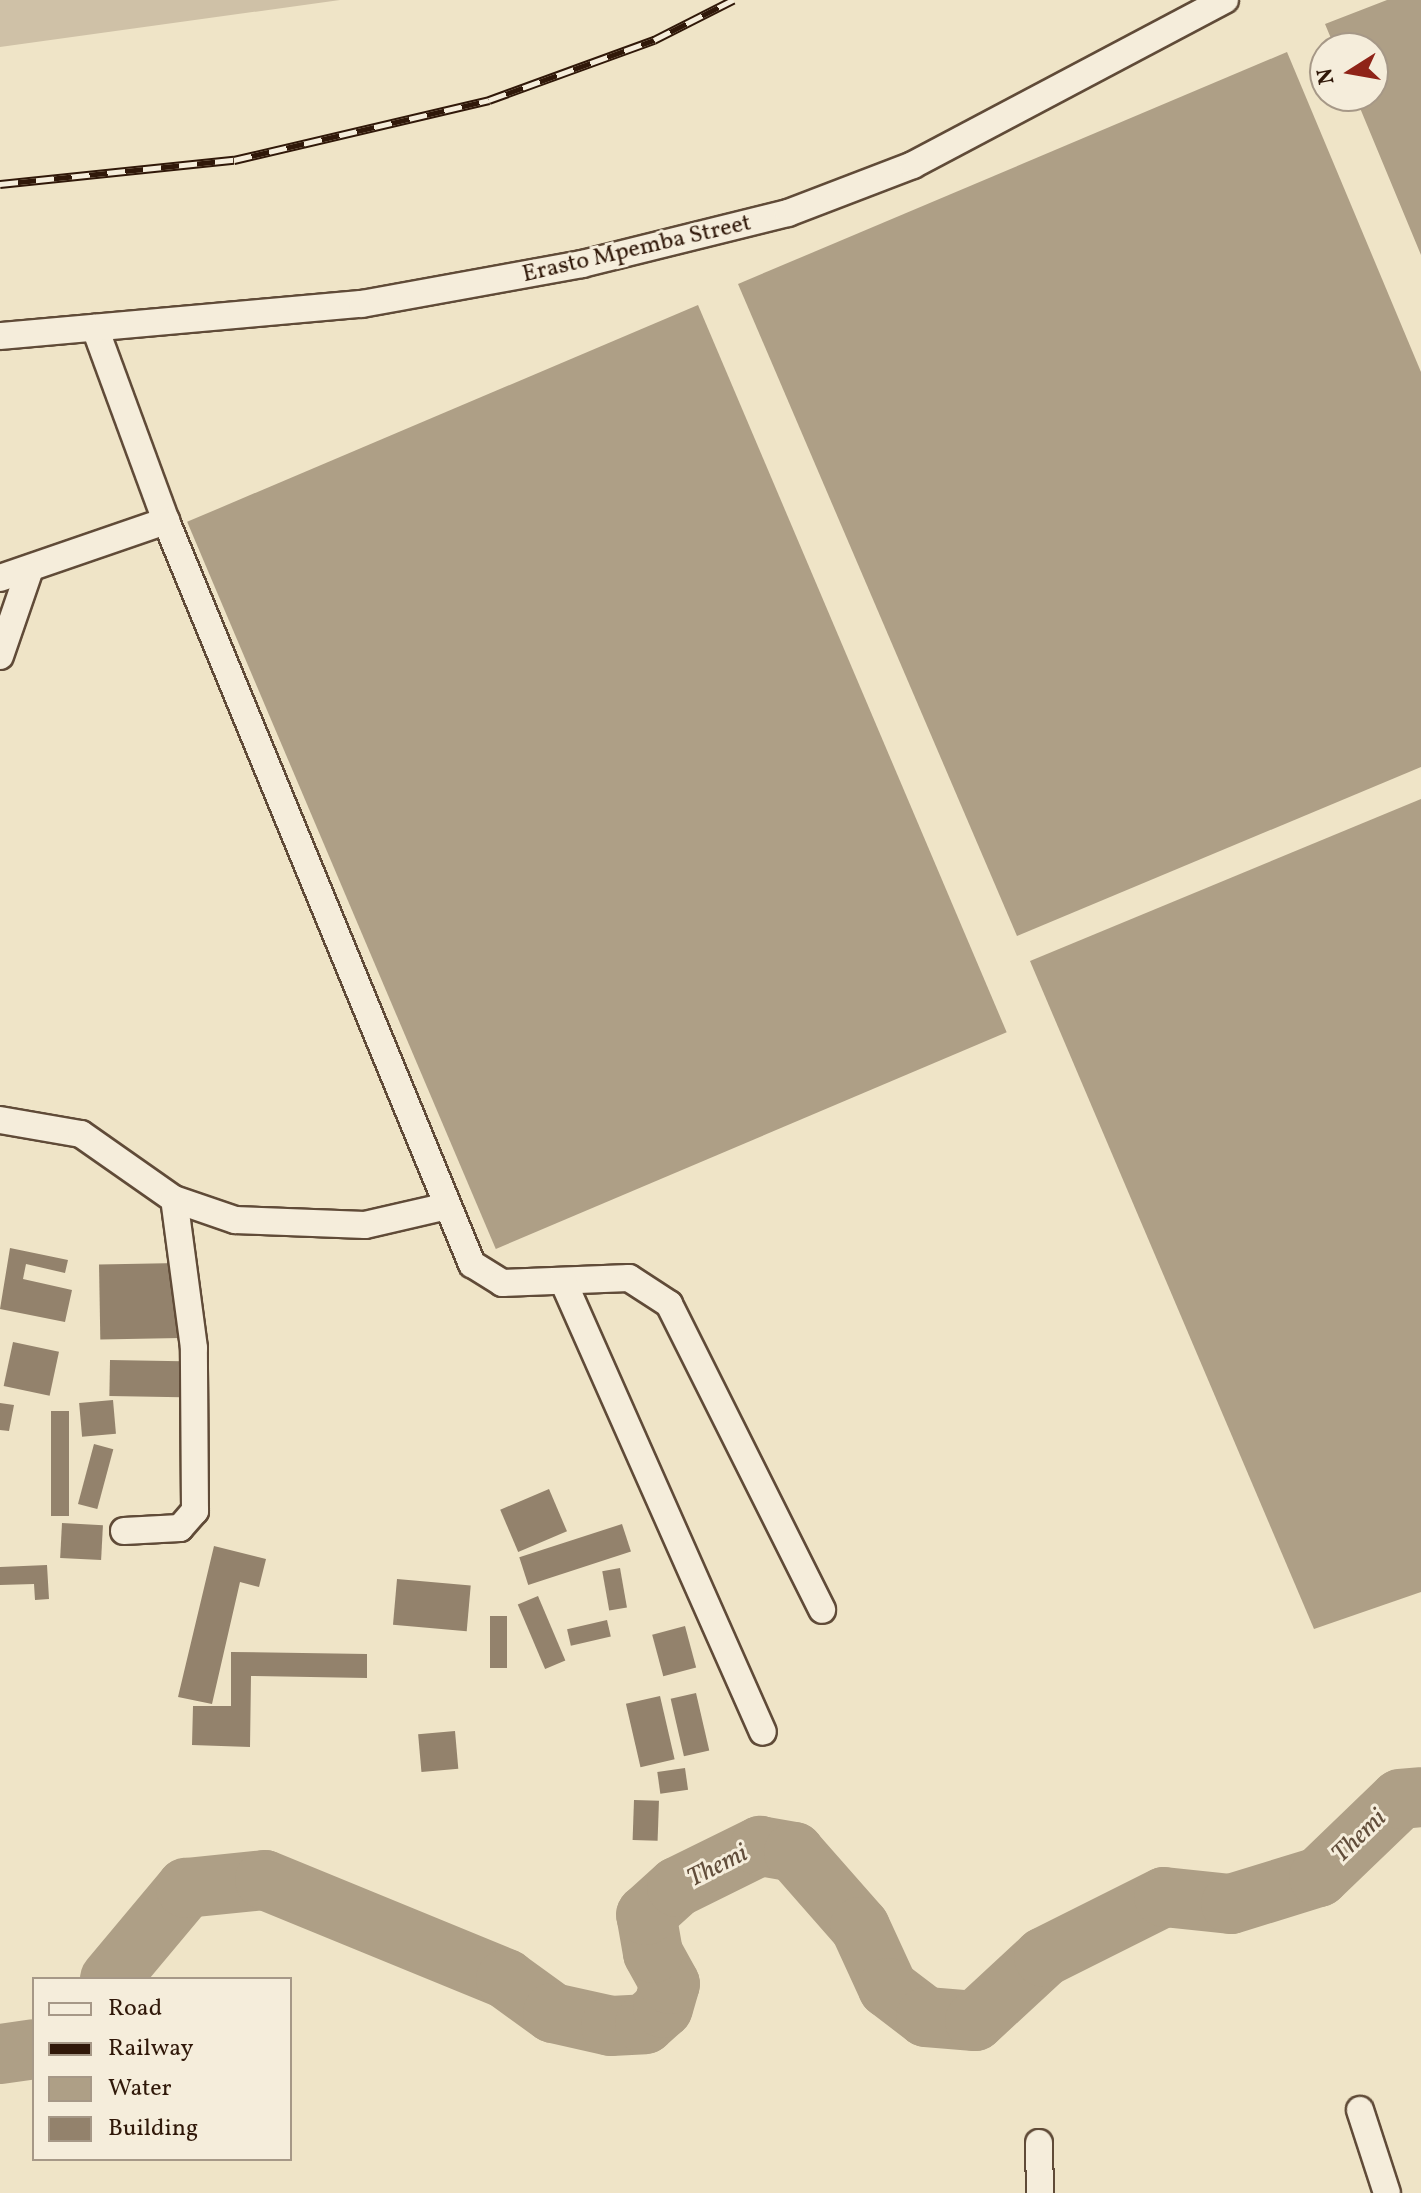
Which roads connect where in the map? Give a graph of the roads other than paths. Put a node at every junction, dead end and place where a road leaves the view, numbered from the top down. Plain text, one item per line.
1 (1220, 1) edge
2 (95, 328) junction
3 (0, 336) edge
4 (166, 521) junction
5 (29, 572) junction
6 (0, 578) edge
7 (0, 656) edge
8 (0, 1120) edge
9 (174, 1199) junction
10 (447, 1206) junction
11 (563, 1281) junction
12 (124, 1531) dead end
13 (822, 1610) dead end
14 (763, 1732) dead end
15 (1360, 2110) dead end
16 (1039, 2143) dead end
17 (1040, 2193) edge
18 (1387, 2193) edge

1 - 2 street, Erasto Mpemba Street
2 - 3 street, Erasto Mpemba Street
2 - 4 street
4 - 5 street
4 - 10 street
5 - 6 street
5 - 7 street
8 - 9 street
9 - 10 street
9 - 12 street
10 - 11 street
11 - 13 street
11 - 14 street
15 - 18 street
16 - 17 street

